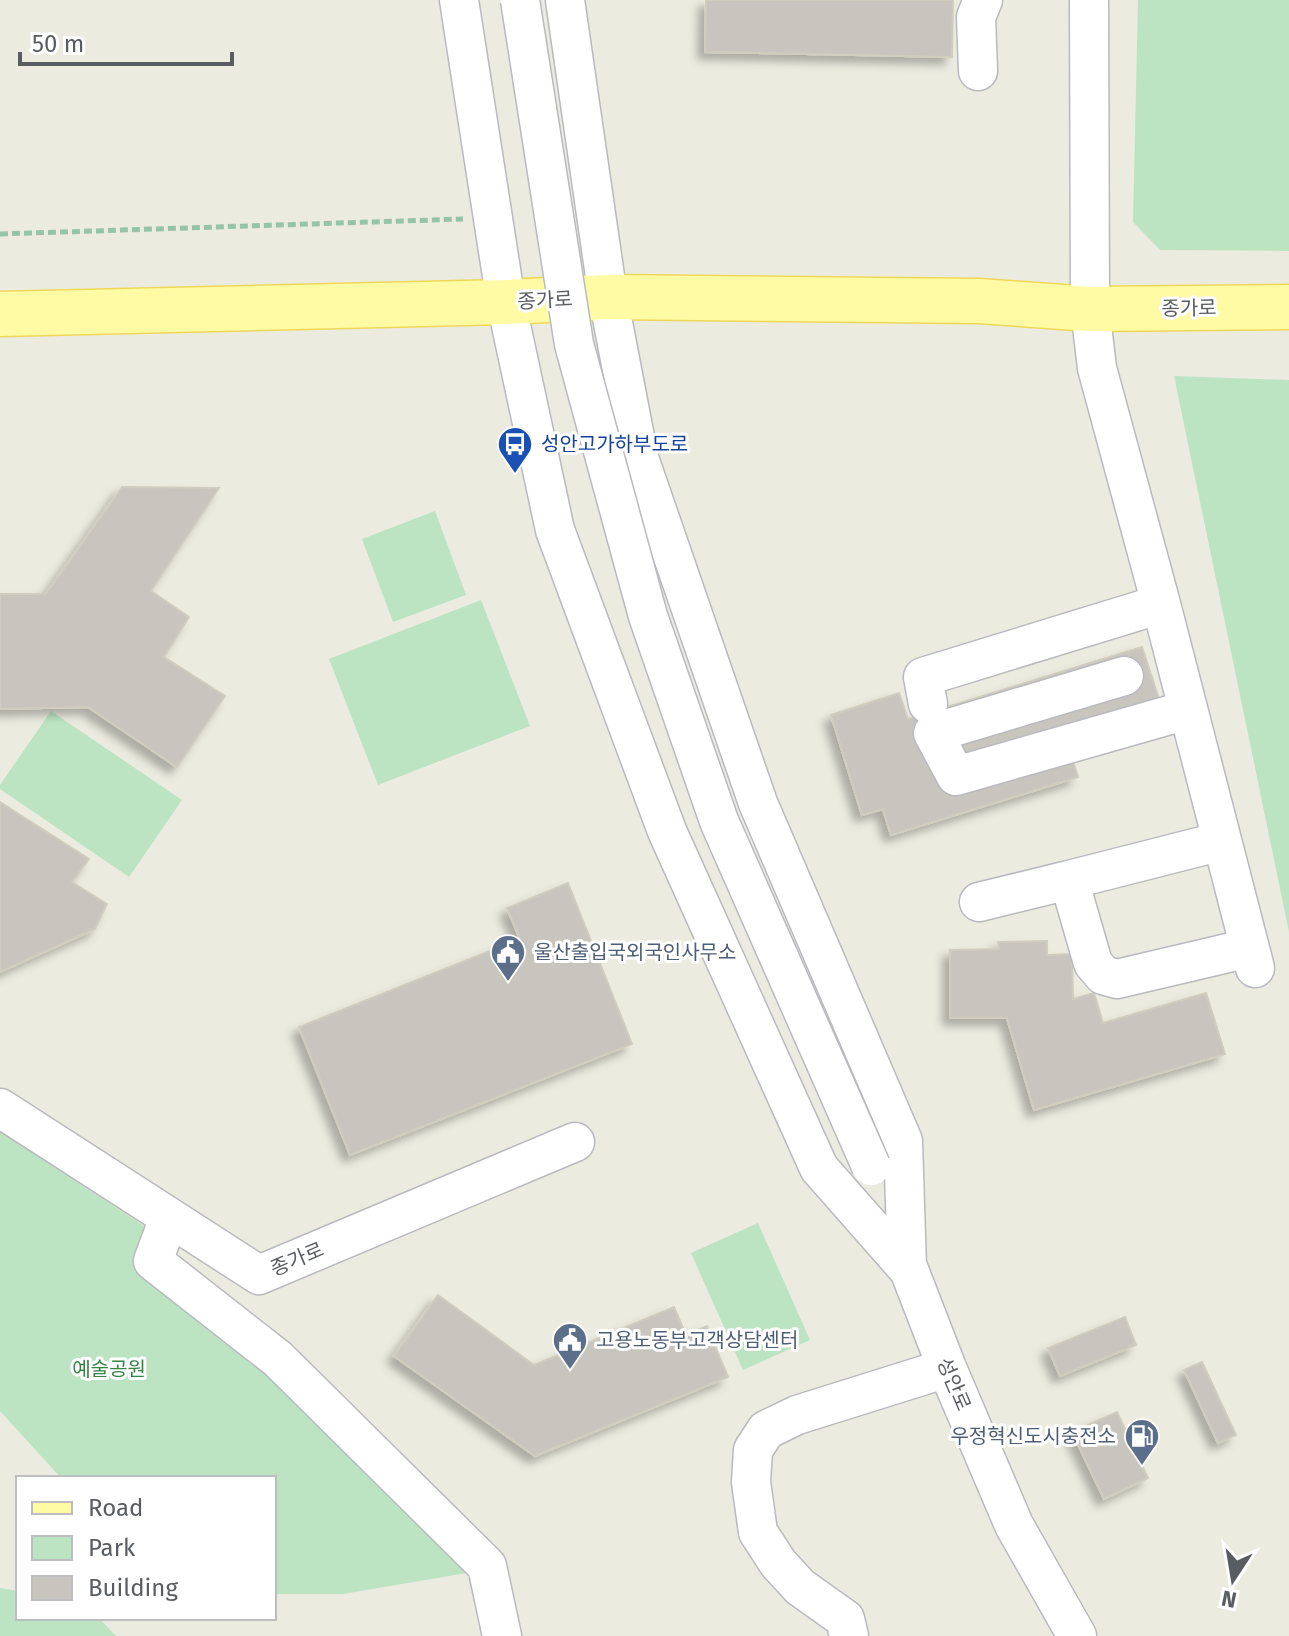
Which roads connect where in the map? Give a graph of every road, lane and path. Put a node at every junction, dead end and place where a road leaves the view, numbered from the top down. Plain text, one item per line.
1 (459, 0) edge
2 (520, 0) edge
3 (565, 0) edge
4 (983, 0) edge
5 (1089, 0) edge
6 (978, 71) dead end
7 (493, 218) junction
8 (0, 234) edge
9 (608, 297) junction
10 (506, 302) junction
11 (1289, 307) edge
12 (1090, 309) junction
13 (0, 314) edge
14 (1161, 604) junction
15 (1124, 676) dead end
16 (928, 704) dead end
17 (1187, 710) junction
18 (1222, 841) junction
19 (1069, 880) junction
20 (979, 902) dead end
21 (0, 1108) edge
22 (575, 1142) dead end
23 (169, 1218) junction
24 (907, 1268) junction
25 (947, 1368) junction
26 (502, 1636) edge
27 (849, 1636) edge
28 (1077, 1636) edge

1 - 7 street
2 - 24 street, 성안로, bridge
3 - 9 street
4 - 6 street
5 - 12 street
7 - 8 path
7 - 10 street
9 - 10 main road, 종가로
9 - 12 main road, 종가로
9 - 24 street
10 - 13 main road, 종가로
10 - 24 street
11 - 12 main road, 종가로
12 - 14 street
14 - 16 street
14 - 17 street
15 - 17 street
17 - 18 street
18 - 19 street
18 - 19 street
19 - 20 street
21 - 23 street, 종가로
22 - 23 street, 종가로
23 - 26 street
24 - 25 street, 성안로
25 - 27 street
25 - 28 street, 성안로

